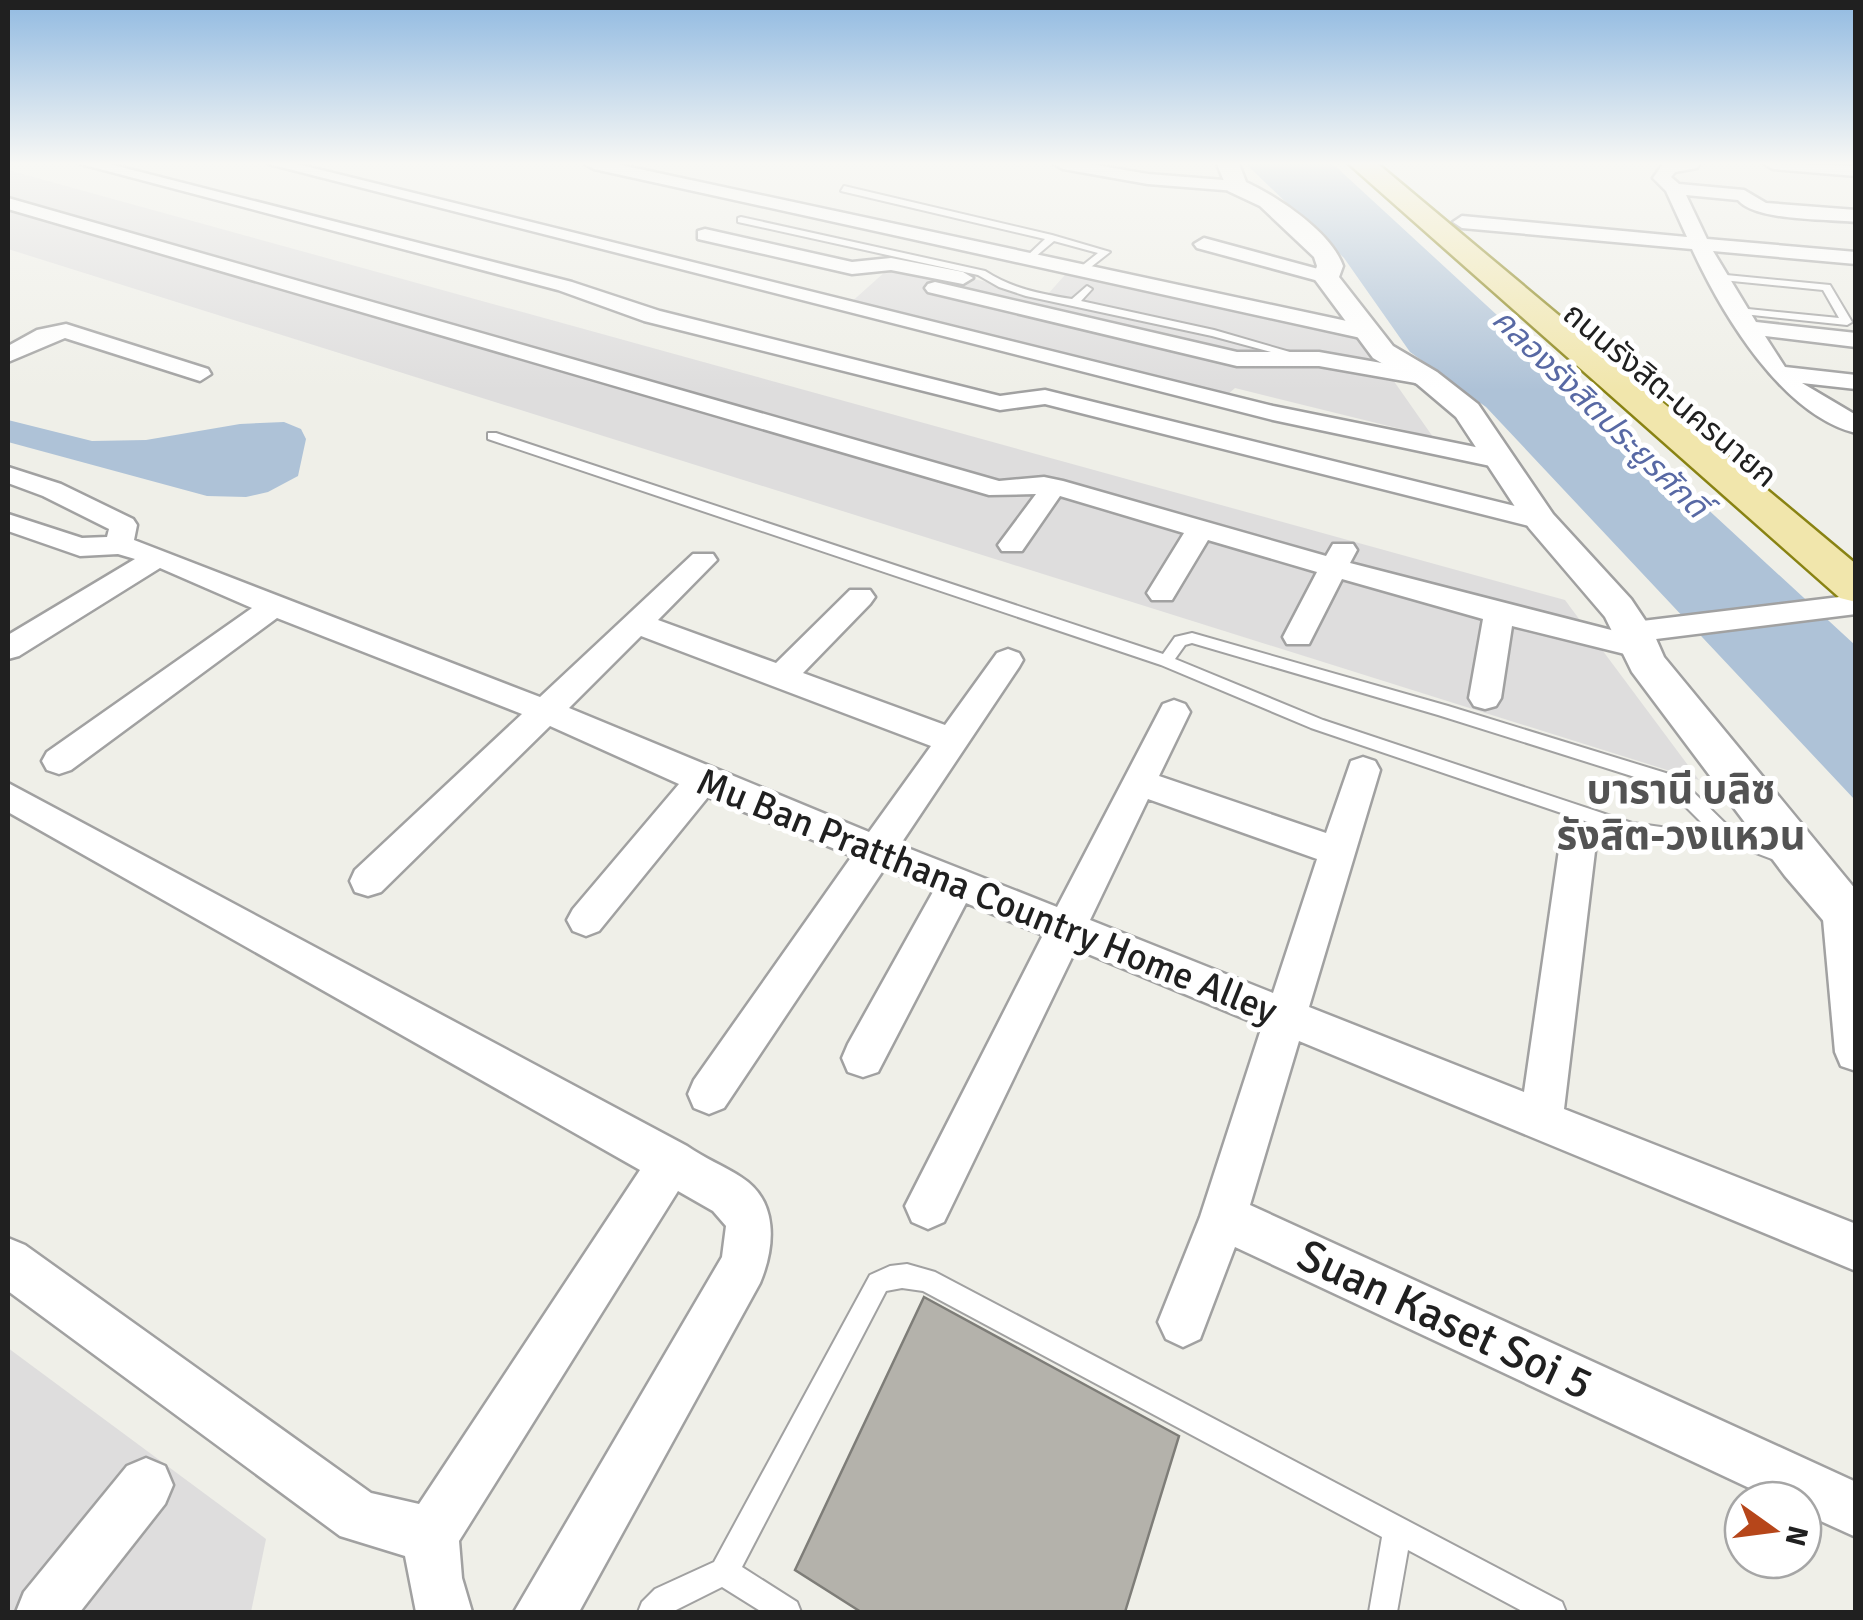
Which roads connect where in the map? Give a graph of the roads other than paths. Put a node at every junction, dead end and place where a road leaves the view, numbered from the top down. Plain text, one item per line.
1 (134, 240) edge
2 (384, 240) edge
3 (581, 240) edge
4 (725, 240) edge
5 (829, 240) edge
6 (939, 240) edge
7 (1050, 240) edge
8 (1058, 240) edge
9 (1313, 240) edge
10 (1448, 240) edge
11 (1483, 240) edge
12 (1573, 240) edge
13 (1697, 240) edge
14 (1204, 244) dead end
15 (1856, 258) edge
16 (1028, 259) junction
17 (1707, 261) junction
18 (1326, 277) junction
19 (1084, 280) junction
20 (935, 288) dead end
21 (960, 293) junction
22 (1136, 301) dead end
23 (1074, 303) junction
24 (1174, 310) dead end
25 (1125, 314) junction
26 (1220, 319) dead end
27 (1743, 319) junction
28 (1164, 322) junction
29 (1211, 332) junction
30 (1370, 333) junction
31 (1856, 340) edge
32 (8, 355) edge
33 (1302, 358) junction
34 (1778, 372) junction
35 (200, 374) dead end
36 (1428, 378) junction
37 (1856, 382) edge
38 (1856, 426) edge
39 (492, 436) dead end
40 (1500, 460) junction
41 (8, 475) edge
42 (948, 475) junction
43 (1054, 487) junction
44 (52, 490) junction
45 (8, 514) edge
46 (1541, 521) junction
47 (8, 522) edge
48 (1201, 528) junction
49 (120, 545) junction
50 (1012, 545) dead end
51 (1856, 550) edge
52 (158, 556) junction
53 (1339, 559) junction
54 (704, 560) dead end
55 (1162, 593) dead end
56 (860, 597) dead end
57 (1854, 599) edge
58 (274, 606) junction
59 (1499, 612) junction
60 (638, 624) junction
61 (1633, 634) junction
62 (1298, 637) dead end
63 (8, 649) edge
64 (1008, 660) dead end
65 (1166, 661) junction
66 (780, 678) junction
67 (1485, 698) dead end
68 (548, 712) junction
69 (1174, 712) dead end
70 (953, 741) junction
71 (60, 760) dead end
72 (1363, 770) dead end
73 (702, 780) junction
74 (1138, 782) junction
75 (8, 796) edge
76 (1726, 834) junction
77 (1578, 843) dead end
78 (876, 852) junction
79 (1340, 852) junction
80 (1802, 863) junction
81 (368, 880) dead end
82 (957, 884) junction
83 (1848, 916) edge
84 (586, 920) dead end
85 (1065, 929) junction
86 (1286, 1019) junction
87 (1856, 1052) edge
88 (863, 1058) dead end
89 (709, 1094) dead end
90 (1541, 1122) junction
91 (670, 1162) junction
92 (928, 1206) dead end
93 (1223, 1217) junction
94 (1856, 1248) edge
95 (8, 1262) edge
96 (1183, 1322) dead end
97 (146, 1485) dead end
98 (1856, 1510) edge
99 (1397, 1531) junction
100 (432, 1535) junction
101 (724, 1572) junction
102 (44, 1612) edge
103 (444, 1612) edge
104 (544, 1612) edge
105 (652, 1612) edge
106 (788, 1612) edge
107 (1383, 1612) edge
108 (1552, 1612) edge

1 - 42 street
2 - 46 street
3 - 40 street
4 - 21 street
5 - 23 lane
6 - 16 street
7 - 16 lane
8 - 19 lane
9 - 18 street
10 - 57 main road, ถนนรังสิต-นครนายก
11 - 51 main road, ถนนรังสิต-นครนายก
12 - 17 street
13 - 17 street
14 - 18 street
15 - 17 street
16 - 19 street
17 - 27 street
17 - 27 lane
18 - 30 street
19 - 23 lane
19 - 30 street
20 - 21 street
21 - 33 street
22 - 25 lane
23 - 25 lane
24 - 28 lane
25 - 28 lane
26 - 29 lane
27 - 31 street
27 - 34 street
28 - 29 lane
29 - 33 lane
30 - 36 street
32 - 35 street
33 - 36 street
34 - 37 street
34 - 38 street
36 - 40 street
39 - 65 lane
40 - 46 street
41 - 44 street
42 - 43 street
42 - 53 street
43 - 48 street
43 - 50 street
44 - 45 street
44 - 49 street
46 - 61 street
47 - 49 street, Mu Ban Pratthana Country Home Alley
48 - 53 street
48 - 55 street
49 - 52 street, Mu Ban Pratthana Country Home Alley
52 - 58 street, Mu Ban Pratthana Country Home Alley
52 - 63 street
53 - 59 street
53 - 61 street
53 - 62 street
54 - 60 street
56 - 66 street
57 - 61 street
58 - 68 street, Mu Ban Pratthana Country Home Alley
58 - 71 street
59 - 61 street
59 - 67 street
60 - 66 street
60 - 68 street
61 - 80 street
64 - 70 street
65 - 76 lane
65 - 76 lane
66 - 70 street
68 - 73 street, Mu Ban Pratthana Country Home Alley
68 - 81 street
69 - 74 street
70 - 78 street
72 - 79 street
73 - 78 street, Mu Ban Pratthana Country Home Alley
73 - 84 street
74 - 79 street
74 - 85 street
75 - 91 street
76 - 80 lane
77 - 90 street
78 - 82 street, Mu Ban Pratthana Country Home Alley
78 - 89 street
79 - 86 street
80 - 83 street
82 - 85 street, Mu Ban Pratthana Country Home Alley
82 - 88 street
83 - 87 street
85 - 86 street, Mu Ban Pratthana Country Home Alley
85 - 92 street
86 - 90 street, Mu Ban Pratthana Country Home Alley
86 - 93 street
90 - 94 street, Mu Ban Pratthana Country Home Alley
91 - 100 street
91 - 104 street
93 - 96 street
93 - 98 street, Suan Kaset Soi 5
95 - 100 street
97 - 102 street
99 - 101 lane
99 - 107 lane
99 - 108 lane
100 - 103 street
101 - 105 lane
101 - 106 lane

